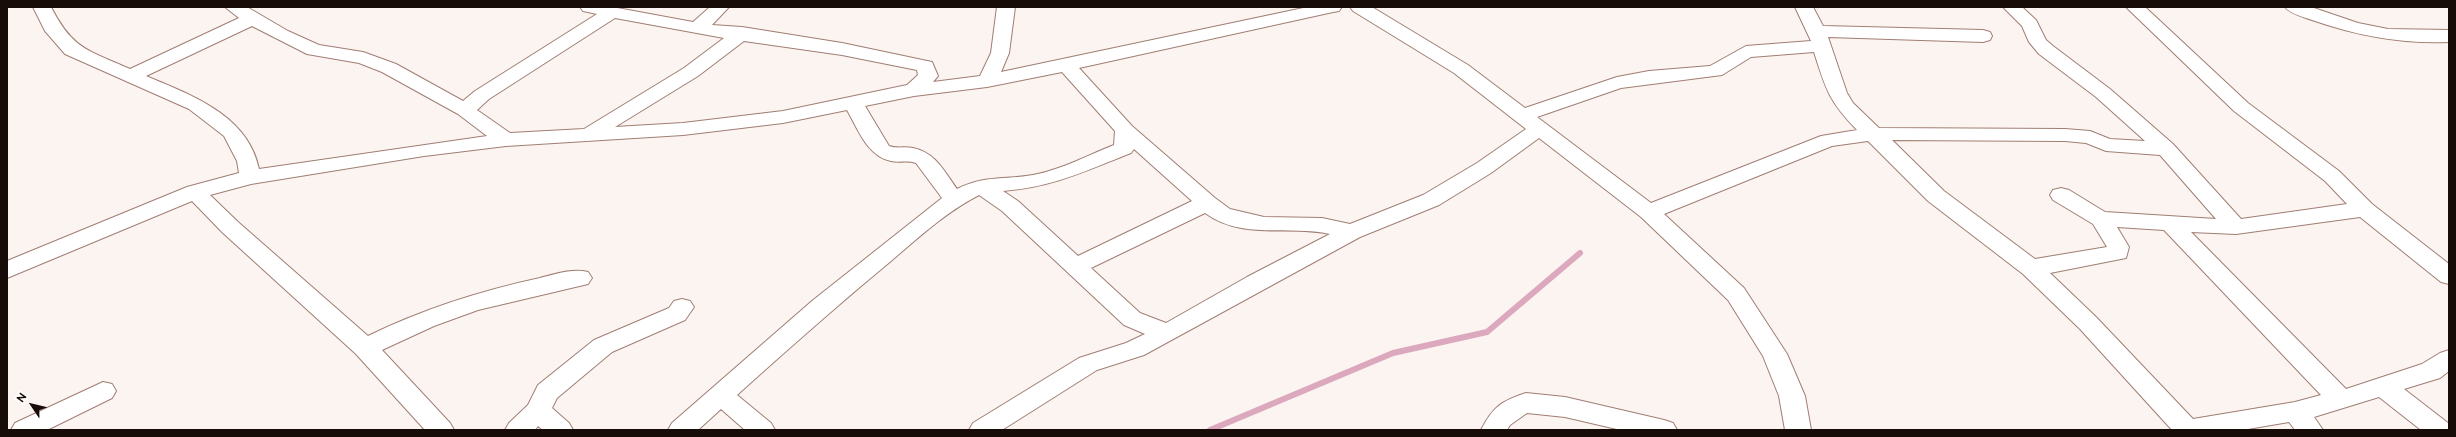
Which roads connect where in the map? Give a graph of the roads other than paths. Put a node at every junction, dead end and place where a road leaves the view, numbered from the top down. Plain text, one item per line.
1 (42, 7) edge
2 (234, 7) edge
3 (589, 7) edge
4 (720, 7) edge
5 (1006, 7) edge
6 (1333, 7) edge
7 (1359, 7) edge
8 (1804, 7) edge
9 (2012, 7) edge
10 (2135, 7) edge
11 (2294, 7) edge
12 (610, 13) junction
13 (252, 19) junction
14 (699, 27) junction
15 (742, 33) junction
16 (1983, 36) dead end
17 (2449, 36) edge
18 (1820, 39) junction
19 (1066, 65) junction
20 (132, 75) junction
21 (987, 81) junction
22 (914, 90) junction
23 (853, 102) junction
24 (465, 110) junction
25 (1521, 116) junction
26 (1539, 129) junction
27 (1125, 130) junction
28 (588, 134) junction
29 (1871, 134) junction
30 (506, 140) junction
31 (2166, 149) junction
32 (250, 176) junction
33 (980, 186) junction
34 (195, 192) junction
35 (2061, 195) dead end
36 (954, 199) junction
37 (1207, 203) junction
38 (2364, 209) junction
39 (1649, 212) junction
40 (2101, 219) junction
41 (2171, 224) junction
42 (2236, 227) junction
43 (1352, 232) junction
44 (1076, 266) junction
45 (2031, 268) junction
46 (7, 270) edge
47 (2449, 276) edge
48 (580, 278) dead end
49 (682, 307) dead end
50 (1168, 333) junction
51 (365, 348) junction
52 (2449, 359) edge
53 (2383, 387) junction
54 (103, 392) dead end
55 (721, 395) junction
56 (2341, 400) junction
57 (538, 411) junction
58 (2302, 421) edge
59 (2186, 429) edge
60 (24, 430) edge
61 (441, 430) edge
62 (518, 430) edge
63 (560, 430) edge
64 (681, 430) edge
65 (762, 430) edge
66 (982, 430) edge
67 (1494, 430) edge
68 (1664, 430) edge
69 (1798, 430) edge
70 (2439, 430) edge

1 - 20 street
2 - 13 street
3 - 12 street
4 - 14 street
5 - 21 street
6 - 19 street
7 - 25 street
8 - 18 street
9 - 31 street
10 - 38 street
11 - 17 street
12 - 14 street
12 - 24 street
13 - 20 street
13 - 24 street
14 - 15 street
15 - 22 street
15 - 28 street
16 - 18 street
18 - 25 street
18 - 29 street
19 - 21 street
19 - 27 street
20 - 32 street
21 - 22 street
22 - 23 street
23 - 28 street
23 - 36 street
24 - 30 street
25 - 26 street
26 - 39 street
26 - 43 street
27 - 33 street
27 - 37 street
28 - 30 street
29 - 31 street
29 - 39 street
29 - 45 street
30 - 32 street
31 - 42 street
32 - 34 street
33 - 36 street
33 - 44 street
34 - 46 street
34 - 51 street
35 - 40 street
36 - 55 street
37 - 43 street
37 - 44 street
38 - 42 street
38 - 47 street
39 - 69 street
40 - 41 street
40 - 45 street
41 - 42 street
41 - 56 street
43 - 50 street
44 - 50 street
45 - 59 street
48 - 51 street
49 - 57 street
50 - 66 street
51 - 61 street
52 - 53 street
53 - 56 street
53 - 70 street
54 - 60 street
55 - 64 street
55 - 65 street
56 - 58 street
57 - 62 street
57 - 63 street
58 - 59 street
67 - 68 street

